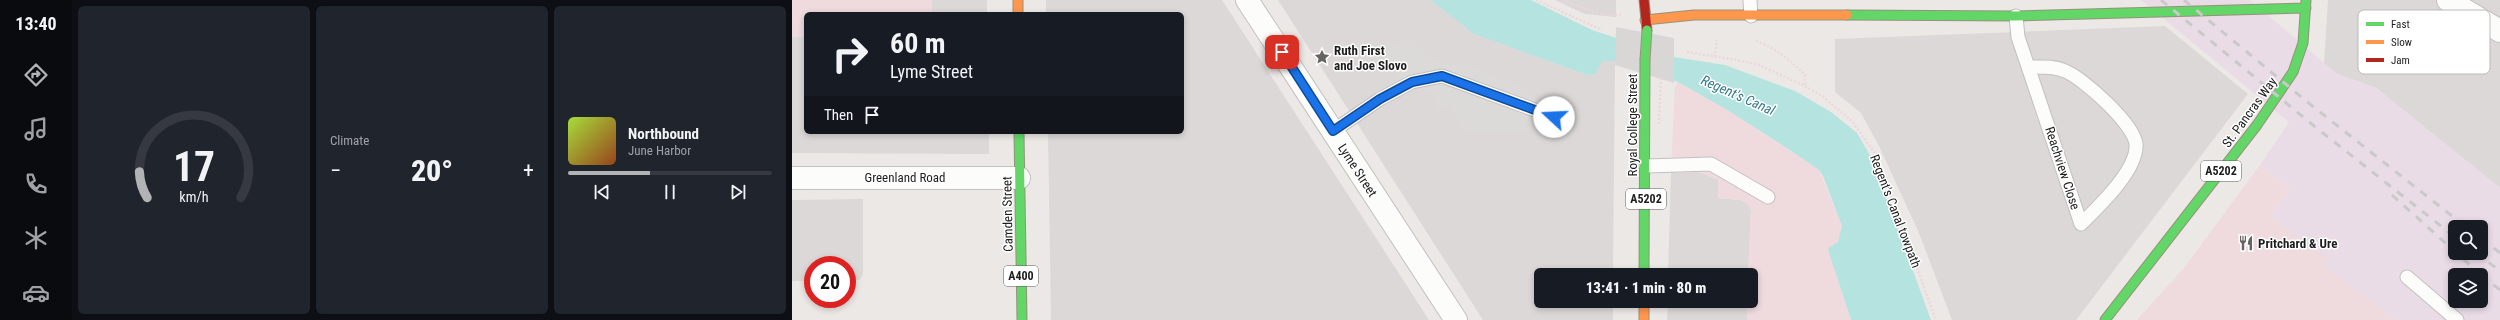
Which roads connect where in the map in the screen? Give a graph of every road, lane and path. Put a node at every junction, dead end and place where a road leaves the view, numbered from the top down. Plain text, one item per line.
1 (1018, 0) edge
2 (1247, 0) edge
3 (1536, 0) edge
4 (1562, 0) edge
5 (1644, 0) edge
6 (1750, 0) edge
7 (2448, 0) edge
8 (2306, 4) edge
9 (2464, 10) edge
10 (1018, 12) edge
11 (1622, 15) dead end
12 (1751, 16) junction
13 (2016, 16) junction
14 (1645, 20) junction
15 (2490, 26) edge
16 (1602, 30) dead end
17 (2500, 32) edge
18 (1717, 39) dead end
19 (1753, 39) dead end
20 (1687, 52) dead end
21 (1715, 57) junction
22 (2029, 67) junction
23 (1806, 86) junction
24 (1554, 117) dead end
25 (1333, 131) junction
26 (1019, 134) edge
27 (1646, 166) junction
28 (792, 178) edge
29 (1019, 178) junction
30 (1768, 197) dead end
31 (1644, 268) edge
32 (2407, 277) dead end
33 (1644, 308) edge
34 (1022, 320) edge
35 (1456, 320) edge
36 (1644, 320) edge
37 (1936, 320) edge
38 (2105, 320) edge
39 (2457, 320) edge

1 - 10 main road
2 - 25 street, Lyme Street
3 - 16 path
4 - 11 path
5 - 14 main road, Royal College Street / A5202
6 - 12 lane
7 - 9 street
8 - 13 main road
8 - 38 main road, St. Pancras Way / A5202
12 - 13 main road
12 - 14 main road
13 - 22 lane, Reachview Close
14 - 27 main road, Royal College Street / A5202, bridge
15 - 17 street
18 - 21 path
19 - 23 path
20 - 21 path, Regent's Canal towpath
21 - 23 path, Regent's Canal towpath
22 - 22 lane, Reachview Close
23 - 37 path, Regent's Canal towpath
24 - 25 lane
25 - 35 street, Lyme Street
26 - 29 main road, Camden Street / A400
27 - 30 lane
27 - 31 main road, Royal College Street / A5202
28 - 29 street, Greenland Road
29 - 34 main road, Camden Street / A400
32 - 39 lane
33 - 36 main road

